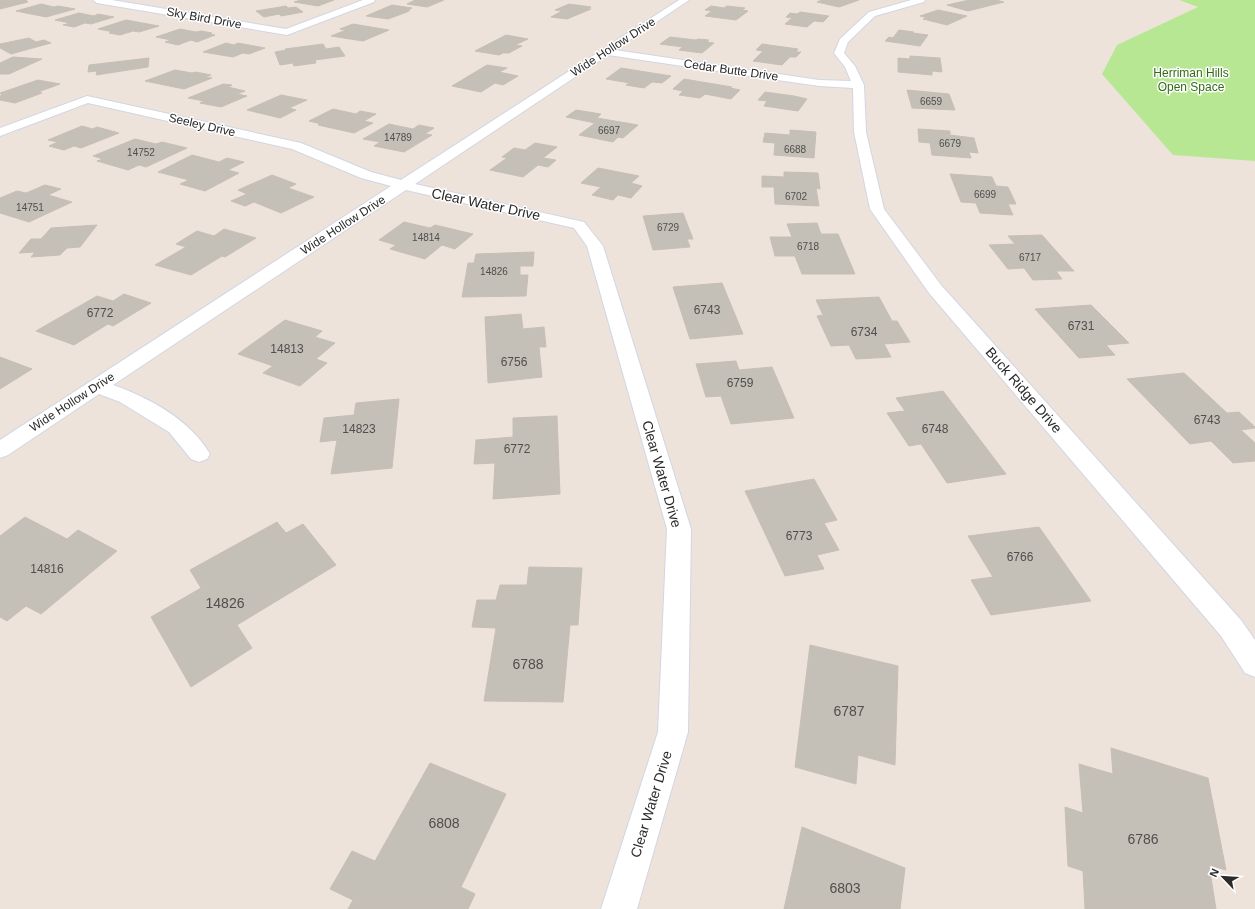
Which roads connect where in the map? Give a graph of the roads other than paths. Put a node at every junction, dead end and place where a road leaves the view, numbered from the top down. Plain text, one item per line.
1 (97, 0) edge
2 (371, 0) edge
3 (686, 0) edge
4 (921, 0) edge
5 (605, 52) junction
6 (858, 85) junction
7 (0, 132) edge
8 (402, 185) junction
9 (96, 386) junction
10 (0, 450) edge
11 (199, 454) dead end
12 (1255, 664) edge
13 (619, 909) edge

1 - 2 street, Sky Bird Drive
3 - 5 street, Wide Hollow Drive
4 - 6 street
5 - 6 street, Cedar Butte Drive
5 - 8 street, Wide Hollow Drive
6 - 12 street, Buck Ridge Drive
7 - 8 street, Seeley Drive
8 - 9 street, Wide Hollow Drive
8 - 13 street, Clear Water Drive
9 - 10 street, Wide Hollow Drive
9 - 11 street

